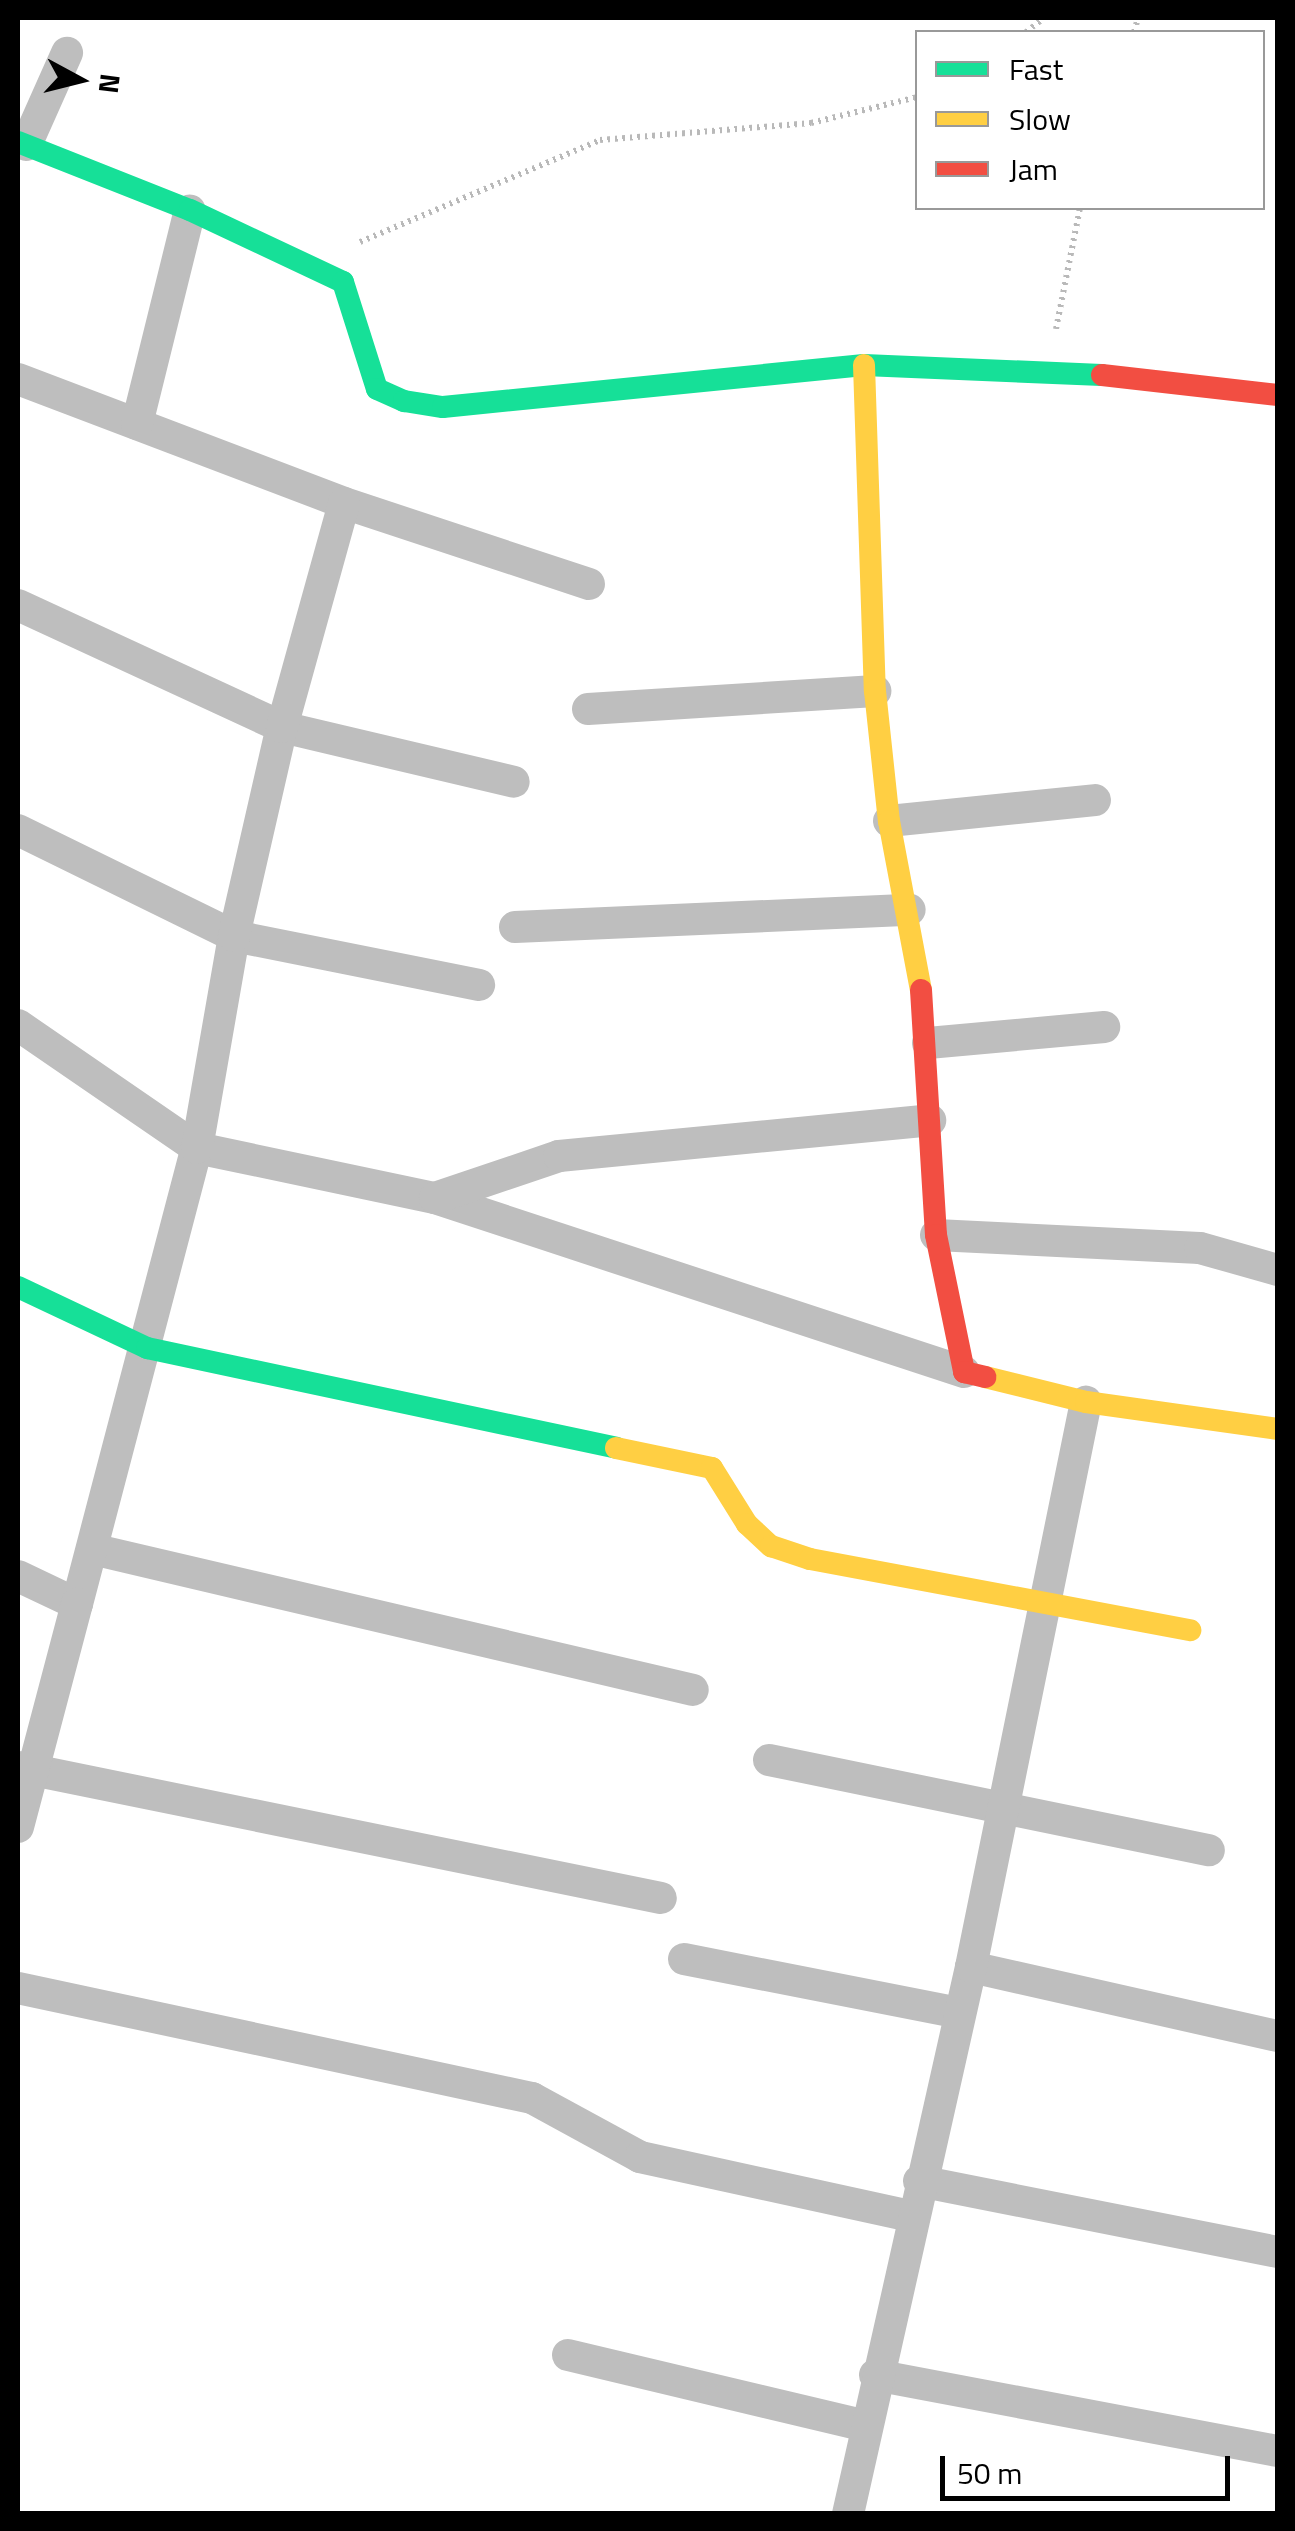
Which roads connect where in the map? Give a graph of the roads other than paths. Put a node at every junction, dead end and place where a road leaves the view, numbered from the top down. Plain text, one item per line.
1 (67, 53) dead end
2 (22, 144) edge
3 (190, 210) junction
4 (864, 365) junction
5 (18, 379) edge
6 (1278, 395) edge
7 (137, 424) junction
8 (344, 503) junction
9 (589, 584) dead end
10 (18, 605) edge
11 (875, 691) junction
12 (588, 709) dead end
13 (282, 726) junction
14 (514, 782) dead end
15 (1096, 800) dead end
16 (889, 822) junction
17 (18, 830) edge
18 (910, 910) junction
19 (516, 927) dead end
20 (234, 936) junction
21 (479, 985) dead end
22 (18, 1025) edge
23 (1104, 1027) dead end
24 (928, 1043) junction
25 (930, 1120) junction
26 (197, 1148) junction
27 (436, 1198) junction
28 (936, 1235) junction
29 (1278, 1270) edge
30 (18, 1287) edge
31 (147, 1348) junction
32 (964, 1372) junction
33 (1086, 1402) junction
34 (1278, 1429) edge
35 (92, 1549) junction
36 (18, 1576) edge
37 (1048, 1602) junction
38 (77, 1604) junction
39 (1190, 1630) dead end
40 (693, 1690) dead end
41 (769, 1760) dead end
42 (23, 1769) edge
43 (1000, 1807) junction
44 (18, 1827) edge
45 (1209, 1850) dead end
46 (660, 1898) dead end
47 (684, 1959) dead end
48 (971, 1967) junction
49 (18, 1988) edge
50 (960, 2013) junction
51 (1278, 2036) edge
52 (919, 2182) junction
53 (910, 2216) junction
54 (1278, 2252) edge
55 (568, 2355) dead end
56 (875, 2374) junction
57 (866, 2426) junction
58 (1278, 2451) edge
59 (848, 2514) edge

1 - 2 street
2 - 3 street
3 - 4 street
3 - 7 street
4 - 6 street
4 - 11 street
5 - 7 street
7 - 8 street
8 - 9 street
8 - 13 street
10 - 13 street
11 - 12 street
11 - 16 street
13 - 14 street
13 - 20 street
15 - 16 street
16 - 18 street
17 - 20 street
18 - 19 street
18 - 24 street
20 - 21 street
20 - 26 street
22 - 26 street
23 - 24 street
24 - 25 street
25 - 27 street
25 - 28 street
26 - 27 street
26 - 31 street
27 - 32 street
28 - 29 street
28 - 32 street
30 - 31 street
31 - 35 street
31 - 37 street
32 - 33 street
33 - 34 street
33 - 37 street
35 - 38 street
35 - 40 street
36 - 38 street
37 - 39 street
37 - 43 street
38 - 42 street
41 - 43 street
42 - 44 street
42 - 46 street
43 - 45 street
43 - 48 street
47 - 50 street
48 - 50 street
48 - 51 street
49 - 53 street
50 - 52 street
52 - 53 street
52 - 54 street
53 - 56 street
55 - 57 street
56 - 57 street
56 - 58 street
57 - 59 street

